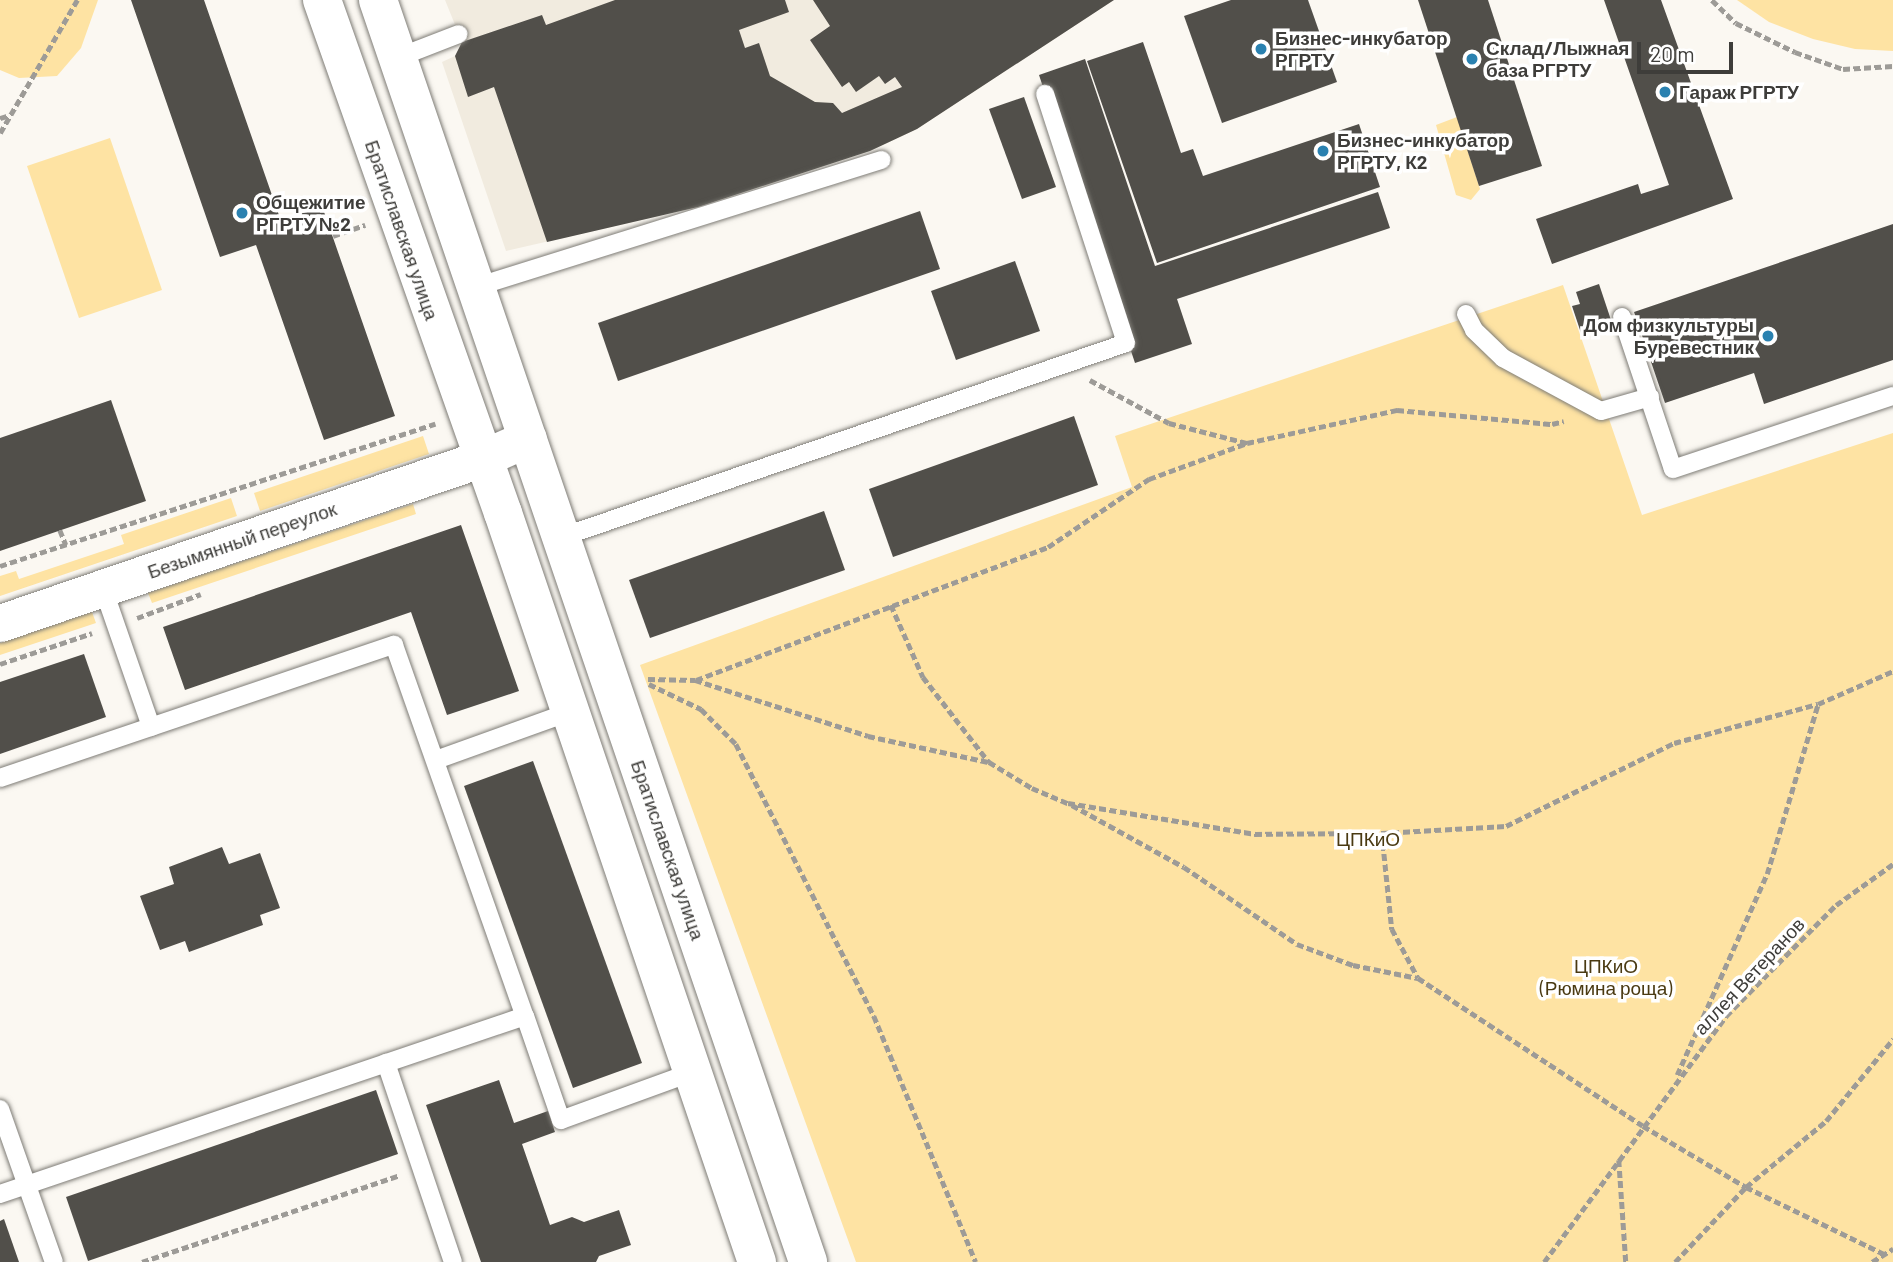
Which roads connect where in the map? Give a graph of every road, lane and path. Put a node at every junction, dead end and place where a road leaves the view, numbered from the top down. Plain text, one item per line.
1 (77, 0) edge
2 (322, 0) edge
3 (378, 0) edge
4 (1712, 0) edge
5 (459, 34) dead end
6 (397, 58) junction
7 (1893, 66) edge
8 (1045, 94) dead end
9 (11, 115) junction
10 (0, 118) edge
11 (0, 133) edge
12 (882, 160) dead end
13 (365, 225) dead end
14 (333, 236) dead end
15 (476, 288) junction
16 (1466, 314) dead end
17 (1622, 317) dead end
18 (1062, 365) junction
19 (1893, 396) edge
20 (1650, 397) junction
21 (1601, 411) junction
22 (466, 414) junction
23 (528, 438) junction
24 (1247, 443) junction
25 (483, 458) junction
26 (60, 530) dead end
27 (562, 537) junction
28 (66, 545) junction
29 (0, 566) edge
30 (103, 588) junction
31 (206, 592) dead end
32 (891, 605) junction
33 (0, 623) edge
34 (116, 625) junction
35 (0, 664) edge
36 (1893, 671) edge
37 (695, 680) junction
38 (1818, 704) junction
39 (569, 712) junction
40 (151, 727) junction
41 (436, 760) junction
42 (989, 762) junction
43 (0, 778) edge
44 (1068, 803) junction
45 (1382, 833) junction
46 (1893, 864) edge
47 (1419, 978) junction
48 (525, 1016) junction
49 (1893, 1039) edge
50 (386, 1063) junction
51 (693, 1072) junction
52 (1674, 1082) junction
53 (0, 1109) edge
54 (1643, 1126) junction
55 (1619, 1159) junction
56 (422, 1167) junction
57 (26, 1185) junction
58 (1746, 1187) junction
59 (0, 1194) edge
60 (1893, 1249) edge
61 (1884, 1254) junction
62 (54, 1262) edge
63 (142, 1262) edge
64 (453, 1262) edge
65 (757, 1262) edge
66 (808, 1262) edge
67 (976, 1262) edge
68 (1544, 1262) edge
69 (1626, 1262) edge
70 (1675, 1262) edge
71 (1872, 1262) edge

1 - 9 path
2 - 22 street, Братиславская улица
3 - 6 street, Братиславская улица
4 - 7 path
5 - 6 lane
6 - 15 street, Братиславская улица
8 - 18 lane
9 - 10 path
9 - 11 path
12 - 15 lane
13 - 14 path
15 - 23 street, Братиславская улица
16 - 21 lane
17 - 20 lane
18 - 24 path
18 - 27 lane
19 - 20 lane
20 - 21 lane
21 - 24 path
22 - 25 street, Братиславская улица
22 - 28 path
23 - 25 street
23 - 27 street, Братиславская улица
24 - 32 path
25 - 30 street, Безымянный переулок
25 - 39 street, Братиславская улица
26 - 28 path
27 - 66 street, Братиславская улица
28 - 29 path
30 - 33 street, Безымянный переулок
30 - 34 lane
31 - 34 path
32 - 37 path
32 - 42 path
34 - 35 path
34 - 40 lane
36 - 38 path
37 - 42 path
37 - 67 path
38 - 45 path
38 - 52 path
39 - 41 lane
39 - 51 street, Братиславская улица
40 - 41 lane
40 - 43 lane
41 - 48 lane
42 - 44 path
44 - 45 path
44 - 47 path
45 - 47 path
46 - 52 path, аллея Ветеранов
47 - 54 path
48 - 50 lane
48 - 51 lane
49 - 58 path
50 - 56 lane
50 - 57 lane
51 - 65 street, Братиславская улица
52 - 54 path, аллея Ветеранов
53 - 57 lane
54 - 55 path, аллея Ветеранов
54 - 58 path
55 - 68 path, аллея Ветеранов
55 - 69 path
56 - 63 path
56 - 64 lane
57 - 59 lane
57 - 62 lane
58 - 61 path
58 - 70 path
60 - 61 path
61 - 71 path

